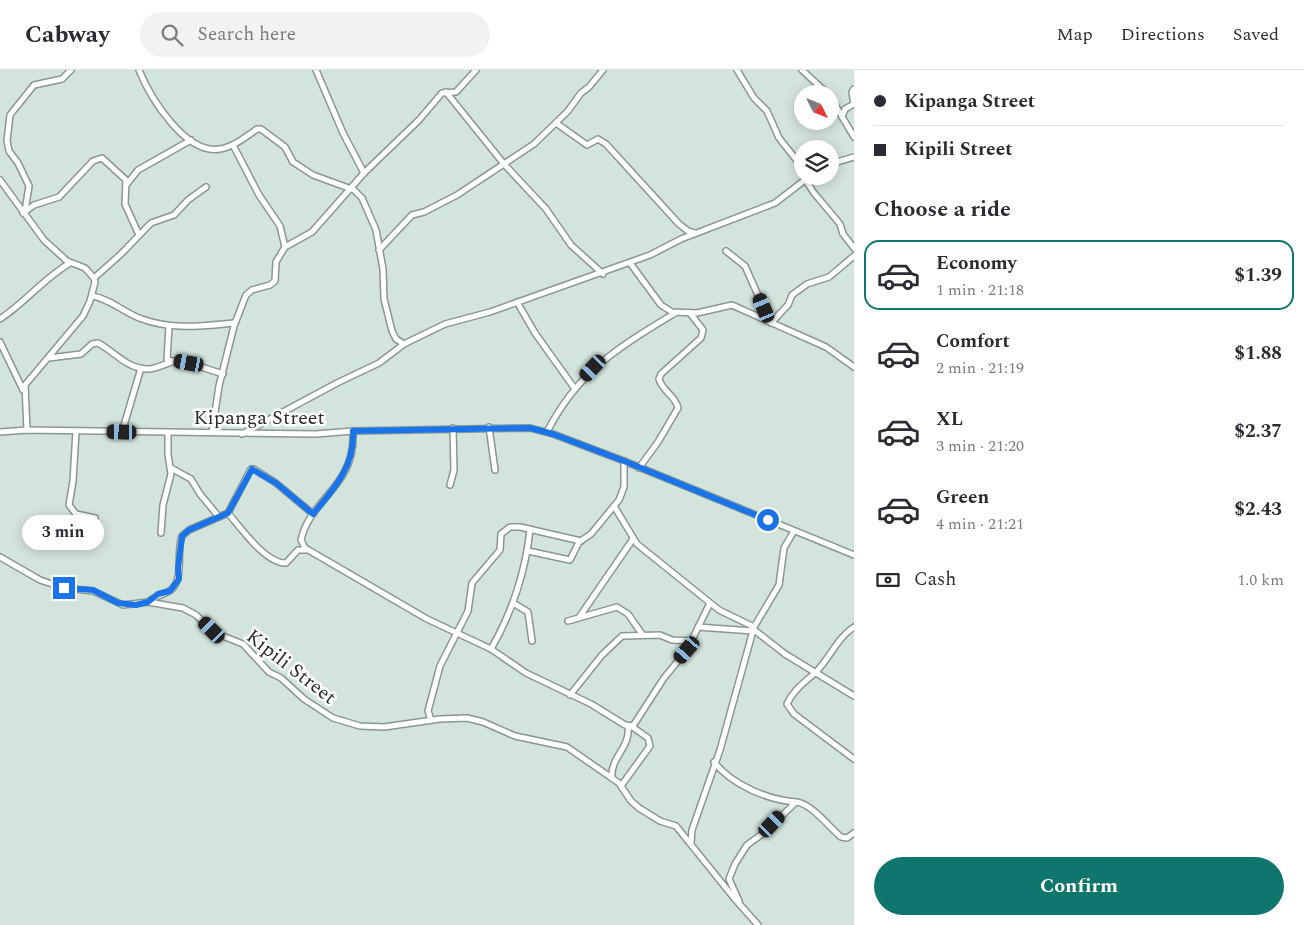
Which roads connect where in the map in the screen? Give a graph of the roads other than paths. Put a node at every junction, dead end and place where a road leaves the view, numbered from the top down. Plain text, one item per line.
1 (71, 70) edge
2 (139, 70) edge
3 (316, 70) edge
4 (476, 70) edge
5 (603, 70) edge
6 (737, 70) edge
7 (802, 70) edge
8 (818, 85) edge
9 (854, 89) edge
10 (446, 92) junction
11 (839, 112) edge
12 (842, 117) junction
13 (556, 123) junction
14 (854, 137) edge
15 (191, 140) junction
16 (233, 145) junction
17 (794, 157) edge
18 (854, 157) edge
19 (839, 161) edge
20 (504, 164) junction
21 (364, 173) junction
22 (0, 180) edge
23 (127, 184) junction
24 (798, 185) edge
25 (811, 185) edge
26 (206, 187) dead end
27 (350, 188) junction
28 (24, 212) junction
29 (696, 234) junction
30 (139, 236) junction
31 (285, 247) junction
32 (854, 248) edge
33 (379, 250) junction
34 (726, 251) dead end
35 (854, 256) edge
36 (70, 263) junction
37 (630, 263) junction
38 (603, 274) junction
39 (94, 278) junction
40 (92, 296) junction
41 (517, 302) junction
42 (676, 312) junction
43 (690, 313) junction
44 (0, 319) edge
45 (772, 322) junction
46 (234, 323) junction
47 (169, 326) junction
48 (0, 342) edge
49 (404, 344) junction
50 (49, 358) junction
51 (172, 362) junction
52 (854, 367) edge
53 (141, 368) junction
54 (223, 374) junction
55 (574, 389) junction
56 (24, 390) junction
57 (489, 427) junction
58 (453, 428) junction
59 (27, 430) junction
60 (76, 431) junction
61 (353, 431) junction
62 (0, 432) edge
63 (122, 432) junction
64 (212, 432) junction
65 (547, 432) junction
66 (168, 433) junction
67 (242, 434) junction
68 (624, 461) junction
69 (171, 468) junction
70 (639, 468) junction
71 (495, 470) dead end
72 (450, 485) dead end
73 (614, 506) junction
74 (228, 513) junction
75 (313, 514) junction
76 (219, 517) junction
77 (95, 518) dead end
78 (530, 528) junction
79 (794, 531) junction
80 (161, 533) dead end
81 (632, 539) junction
82 (580, 541) junction
83 (306, 550) junction
84 (528, 551) junction
85 (854, 555) edge
86 (0, 558) edge
87 (148, 602) junction
88 (512, 603) junction
89 (710, 603) junction
90 (580, 616) junction
91 (568, 621) dead end
92 (698, 627) junction
93 (854, 627) edge
94 (753, 629) junction
95 (456, 631) junction
96 (642, 634) junction
97 (532, 641) dead end
98 (692, 641) junction
99 (491, 650) junction
100 (816, 671) junction
101 (570, 695) junction
102 (854, 696) edge
103 (431, 720) junction
104 (630, 726) junction
105 (854, 760) edge
106 (714, 762) junction
107 (612, 777) junction
108 (621, 786) junction
109 (796, 802) junction
110 (854, 833) edge
111 (691, 846) junction
112 (742, 906) junction
113 (758, 925) edge

1 - 28 street
2 - 15 street
3 - 21 street
4 - 10 street
5 - 13 street
6 - 17 street
7 - 8 street
9 - 12 street
10 - 20 street
10 - 21 street
11 - 12 street
12 - 14 street
13 - 20 street
13 - 29 street
15 - 16 street
15 - 23 street
16 - 27 street
16 - 31 street
18 - 19 street
20 - 33 street
20 - 38 street
21 - 27 street
22 - 28 street
23 - 28 street
23 - 30 street
24 - 29 street
25 - 32 street
26 - 30 street
27 - 31 street
27 - 33 street
28 - 36 street
29 - 37 street
30 - 39 street
31 - 46 street
33 - 49 street
34 - 45 street
35 - 45 street
36 - 39 street
36 - 44 street
37 - 38 street
37 - 42 street
38 - 41 street
39 - 40 street
40 - 47 street
40 - 50 street
41 - 49 street
41 - 55 street
42 - 43 street
42 - 55 street
43 - 45 street
43 - 70 street
45 - 52 street
46 - 47 street
46 - 54 street
47 - 51 street
48 - 56 street
49 - 67 street
50 - 53 street
50 - 56 street
51 - 53 street
51 - 54 street
53 - 63 street
54 - 64 street
55 - 65 street
56 - 59 street
57 - 58 street, Kipanga Street
57 - 65 street, Kipanga Street
57 - 71 street
58 - 61 street, Kipanga Street
58 - 72 street
59 - 60 street, Kipanga Street
59 - 62 street, Kipanga Street
60 - 63 street, Kipanga Street
60 - 77 street
61 - 67 street, Kipanga Street
61 - 75 street
63 - 66 street, Kipanga Street
64 - 66 street, Kipanga Street
64 - 67 street, Kipanga Street
65 - 68 street, Kipanga Street
66 - 69 street
68 - 70 street, Kipanga Street
68 - 73 street
69 - 76 street
69 - 80 street
70 - 79 street, Kipanga Street
73 - 81 street
73 - 82 street
74 - 75 street
74 - 76 street
74 - 83 street
75 - 83 street
76 - 87 street
78 - 82 street
78 - 84 street
78 - 95 street
79 - 85 street, Kipanga Street
79 - 94 street
81 - 89 street
81 - 90 street
82 - 84 street
83 - 95 street
84 - 88 street
86 - 87 street, Kipili Street
87 - 103 street, Kipili Street
88 - 97 street
88 - 99 street
89 - 92 street
89 - 94 street
90 - 91 street
90 - 96 street
92 - 94 street
92 - 98 street
93 - 100 street
94 - 100 street
94 - 106 street
95 - 99 street
95 - 103 street
96 - 98 street
96 - 101 street
98 - 104 street
99 - 101 street
100 - 102 street
100 - 105 street
101 - 104 street
103 - 107 street, Kipili Street
104 - 107 street
104 - 108 street
106 - 109 street
106 - 111 street
107 - 108 street, Kipili Street
108 - 111 street, Kipili Street
109 - 110 street
109 - 112 street
111 - 112 street, Kipili Street
112 - 113 street, Kipili Street

